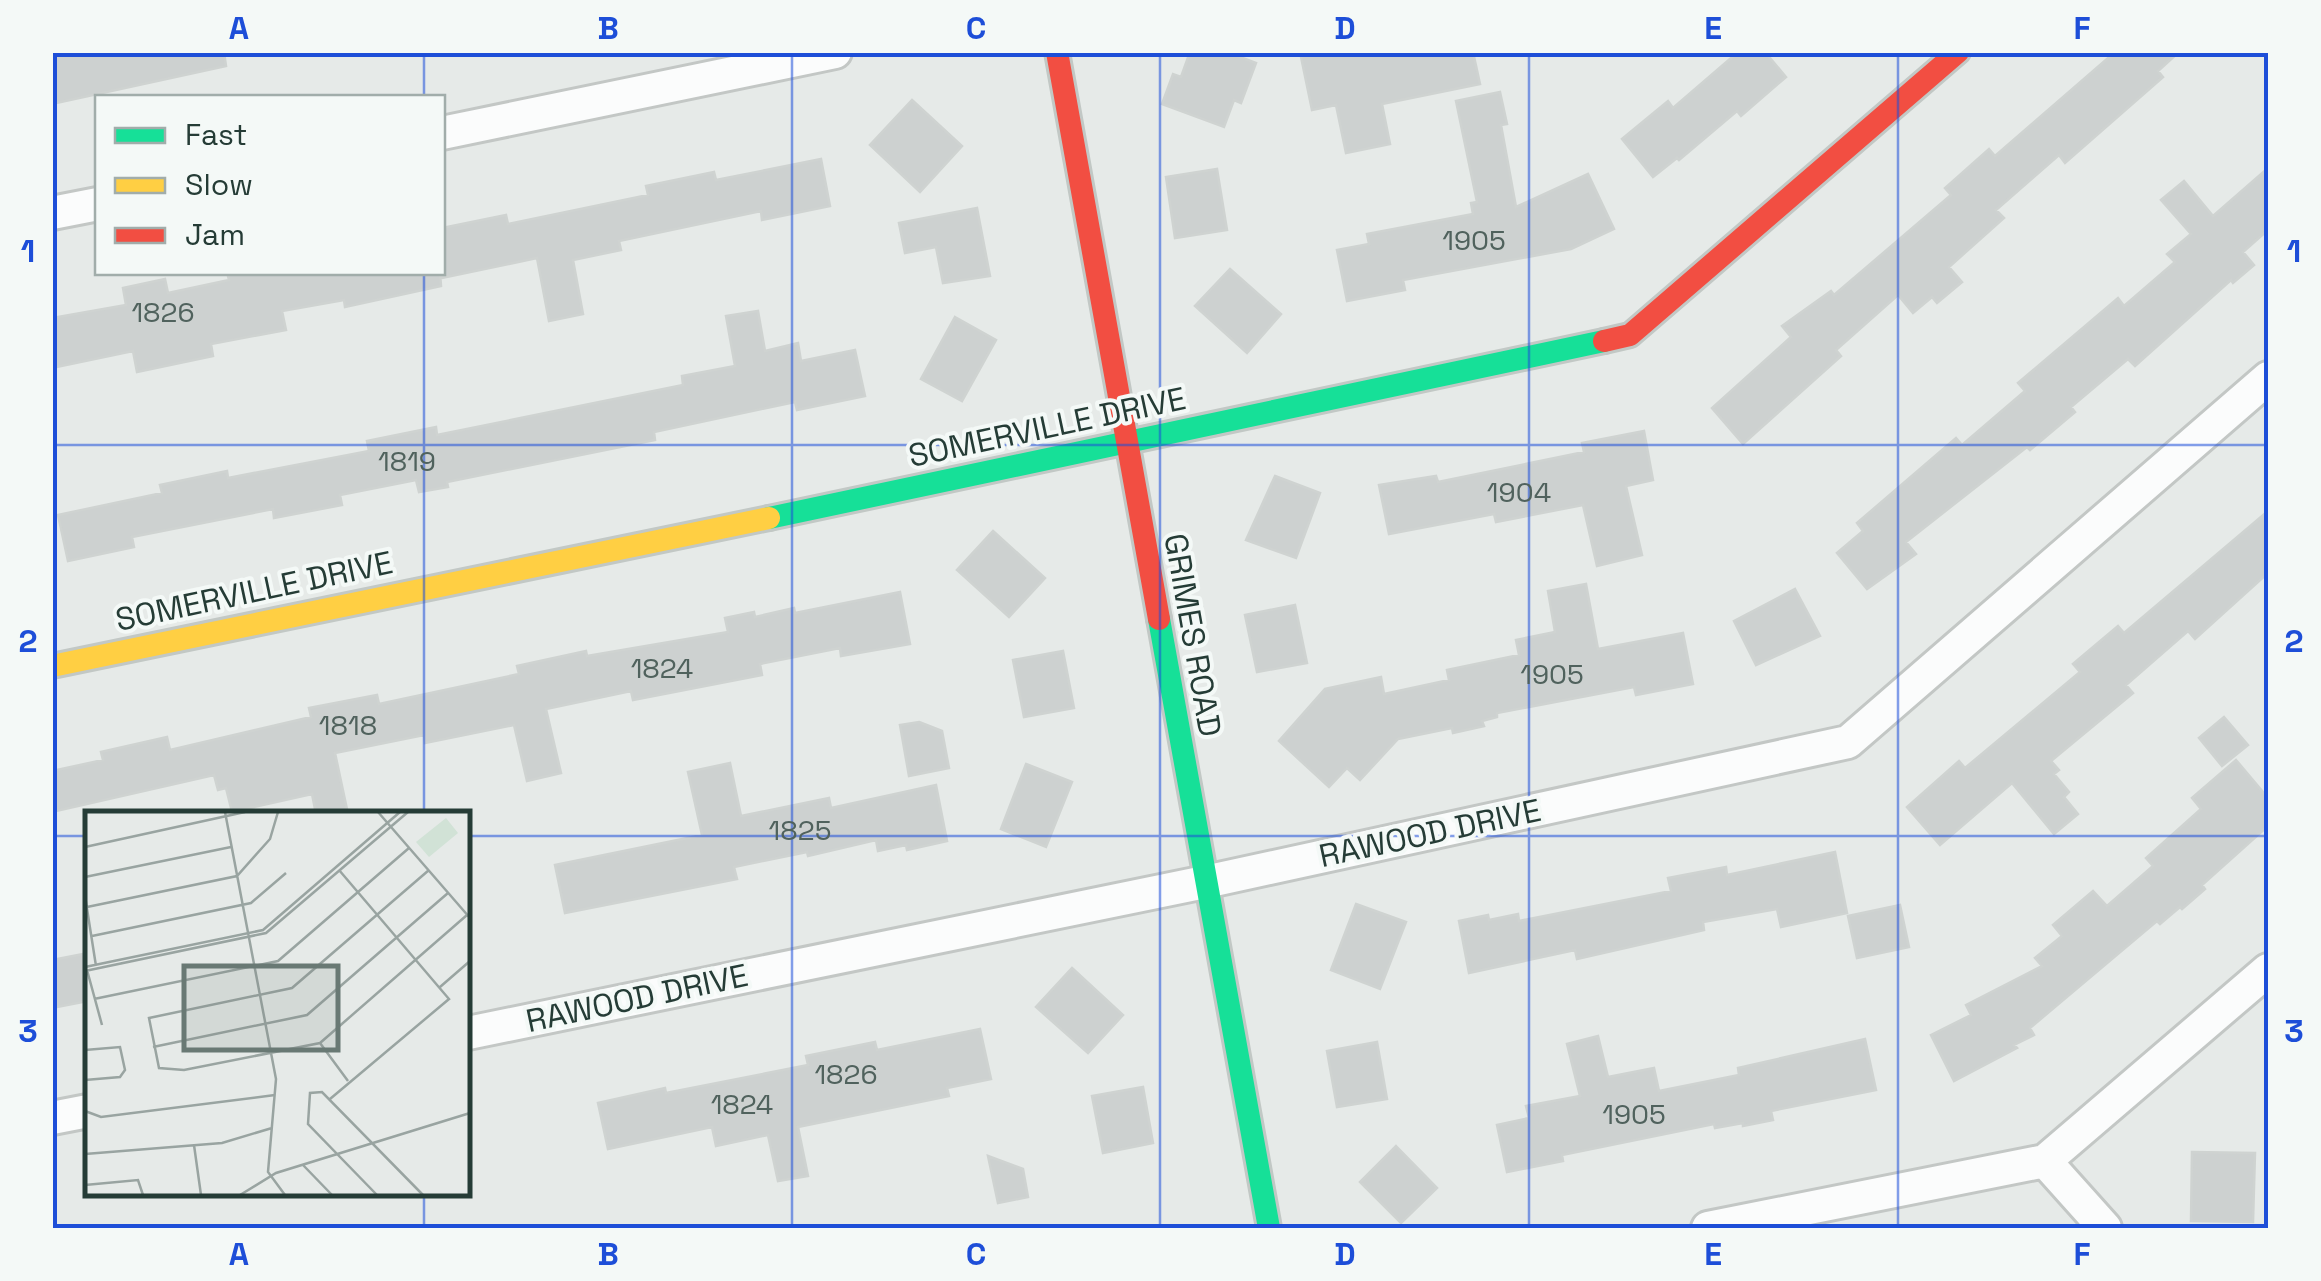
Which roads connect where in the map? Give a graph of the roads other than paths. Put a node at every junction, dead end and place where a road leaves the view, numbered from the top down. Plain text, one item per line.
1 (835, 52) edge
2 (1056, 52) edge
3 (1958, 52) edge
4 (445, 132) edge
5 (95, 205) edge
6 (52, 213) edge
7 (2268, 378) edge
8 (1125, 445) junction
9 (52, 666) edge
10 (1205, 882) junction
11 (2268, 970) edge
12 (470, 1033) edge
13 (85, 1112) edge
14 (52, 1118) edge
15 (2044, 1161) junction
16 (1268, 1228) edge
17 (1708, 1228) edge
18 (2105, 1228) edge

1 - 4 street
2 - 8 street, GRIMES ROAD
3 - 8 street, SOMERVILLE DRIVE
5 - 6 street
7 - 10 street, RAWOOD DRIVE
8 - 9 street, SOMERVILLE DRIVE
8 - 10 street, GRIMES ROAD
10 - 12 street, RAWOOD DRIVE
10 - 16 street, GRIMES ROAD
11 - 15 street
13 - 14 street
15 - 17 street
15 - 18 street

